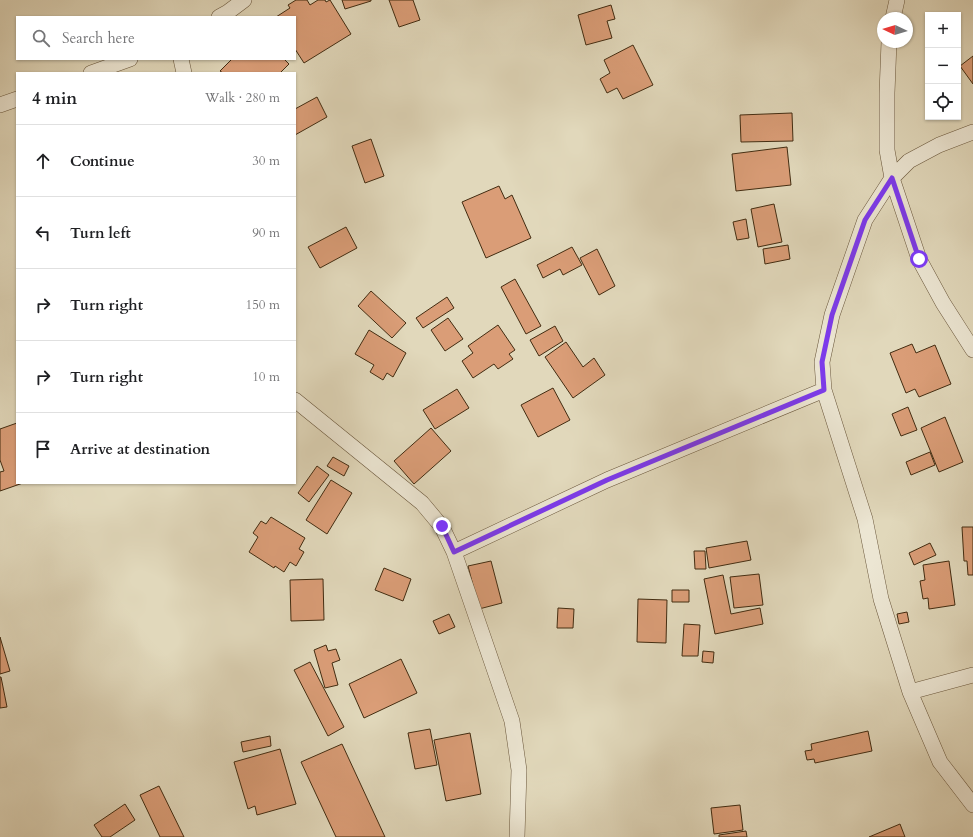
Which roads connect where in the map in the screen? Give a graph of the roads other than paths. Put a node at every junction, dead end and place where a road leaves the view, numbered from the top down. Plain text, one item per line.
1 (244, 0) edge
2 (897, 0) edge
3 (894, 12) edge
4 (221, 16) edge
5 (889, 48) edge
6 (127, 60) edge
7 (181, 60) edge
8 (94, 72) edge
9 (184, 72) edge
10 (16, 99) edge
11 (0, 106) edge
12 (973, 132) edge
13 (892, 178) junction
14 (973, 350) edge
15 (824, 390) junction
16 (296, 401) edge
17 (454, 552) junction
18 (973, 675) edge
19 (910, 692) junction
20 (973, 805) edge
21 (517, 837) edge

1 - 4 street
2 - 3 street
5 - 13 street
6 - 8 street
7 - 9 street
10 - 11 street
12 - 13 street
13 - 14 street
13 - 15 street
15 - 17 street
15 - 19 street
16 - 17 street
17 - 21 street
18 - 19 street
19 - 20 street

